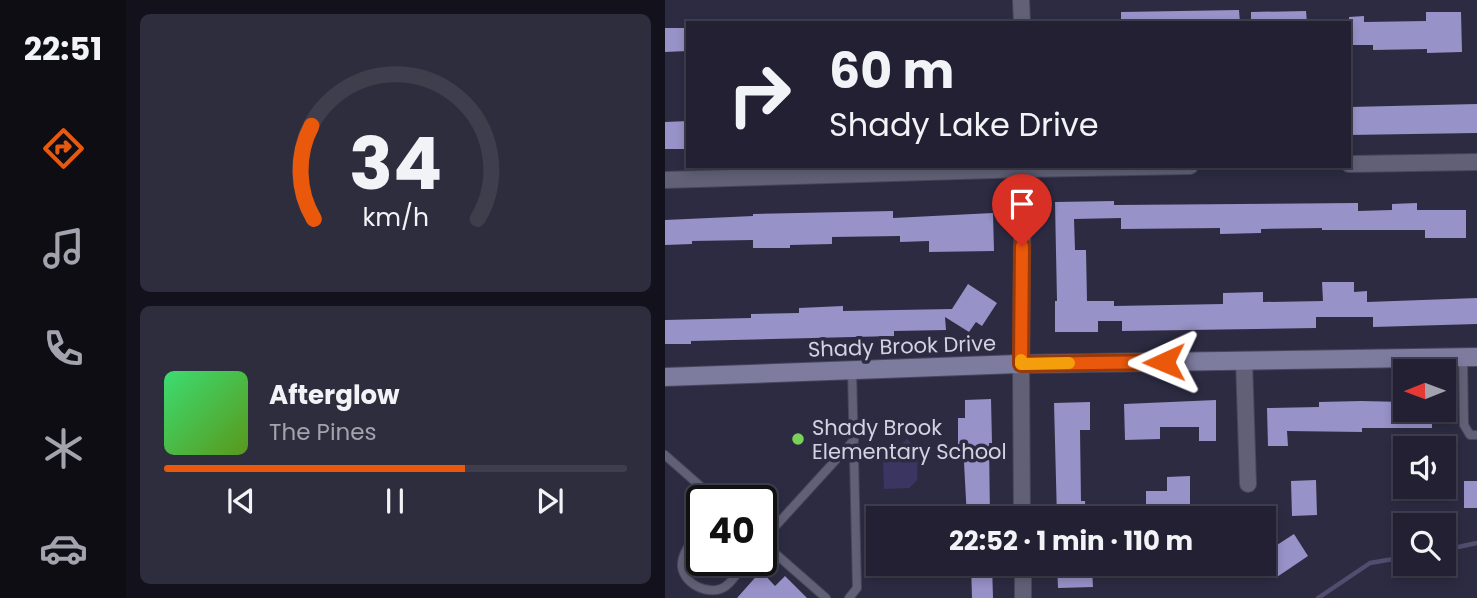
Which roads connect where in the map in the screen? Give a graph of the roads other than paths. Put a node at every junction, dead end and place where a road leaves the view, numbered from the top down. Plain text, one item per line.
1 (1021, 0) edge
2 (1022, 21) edge
3 (1477, 162) edge
4 (1351, 164) edge
5 (995, 168) edge
6 (1023, 168) edge
7 (665, 180) edge
8 (1470, 357) edge
9 (1244, 360) junction
10 (1021, 364) junction
11 (852, 370) junction
12 (665, 377) edge
13 (1477, 435) edge
14 (854, 440) junction
15 (665, 455) edge
16 (1248, 484) dead end
17 (699, 485) edge
18 (1022, 506) edge
19 (777, 525) edge
20 (686, 550) edge
21 (777, 554) edge
22 (734, 576) edge
23 (1023, 576) edge
24 (826, 598) edge
25 (849, 598) edge
26 (1023, 598) edge

1 - 2 street
3 - 4 street
5 - 7 street
6 - 10 street
8 - 9 street, Shady Brook Drive
8 - 13 lane
9 - 10 street, Shady Brook Drive
9 - 16 street
10 - 11 street, Shady Brook Drive
10 - 18 street
11 - 12 street, Shady Brook Drive
11 - 14 lane
14 - 19 lane
14 - 25 lane
15 - 17 lane
20 - 22 lane
21 - 24 lane
23 - 26 street

